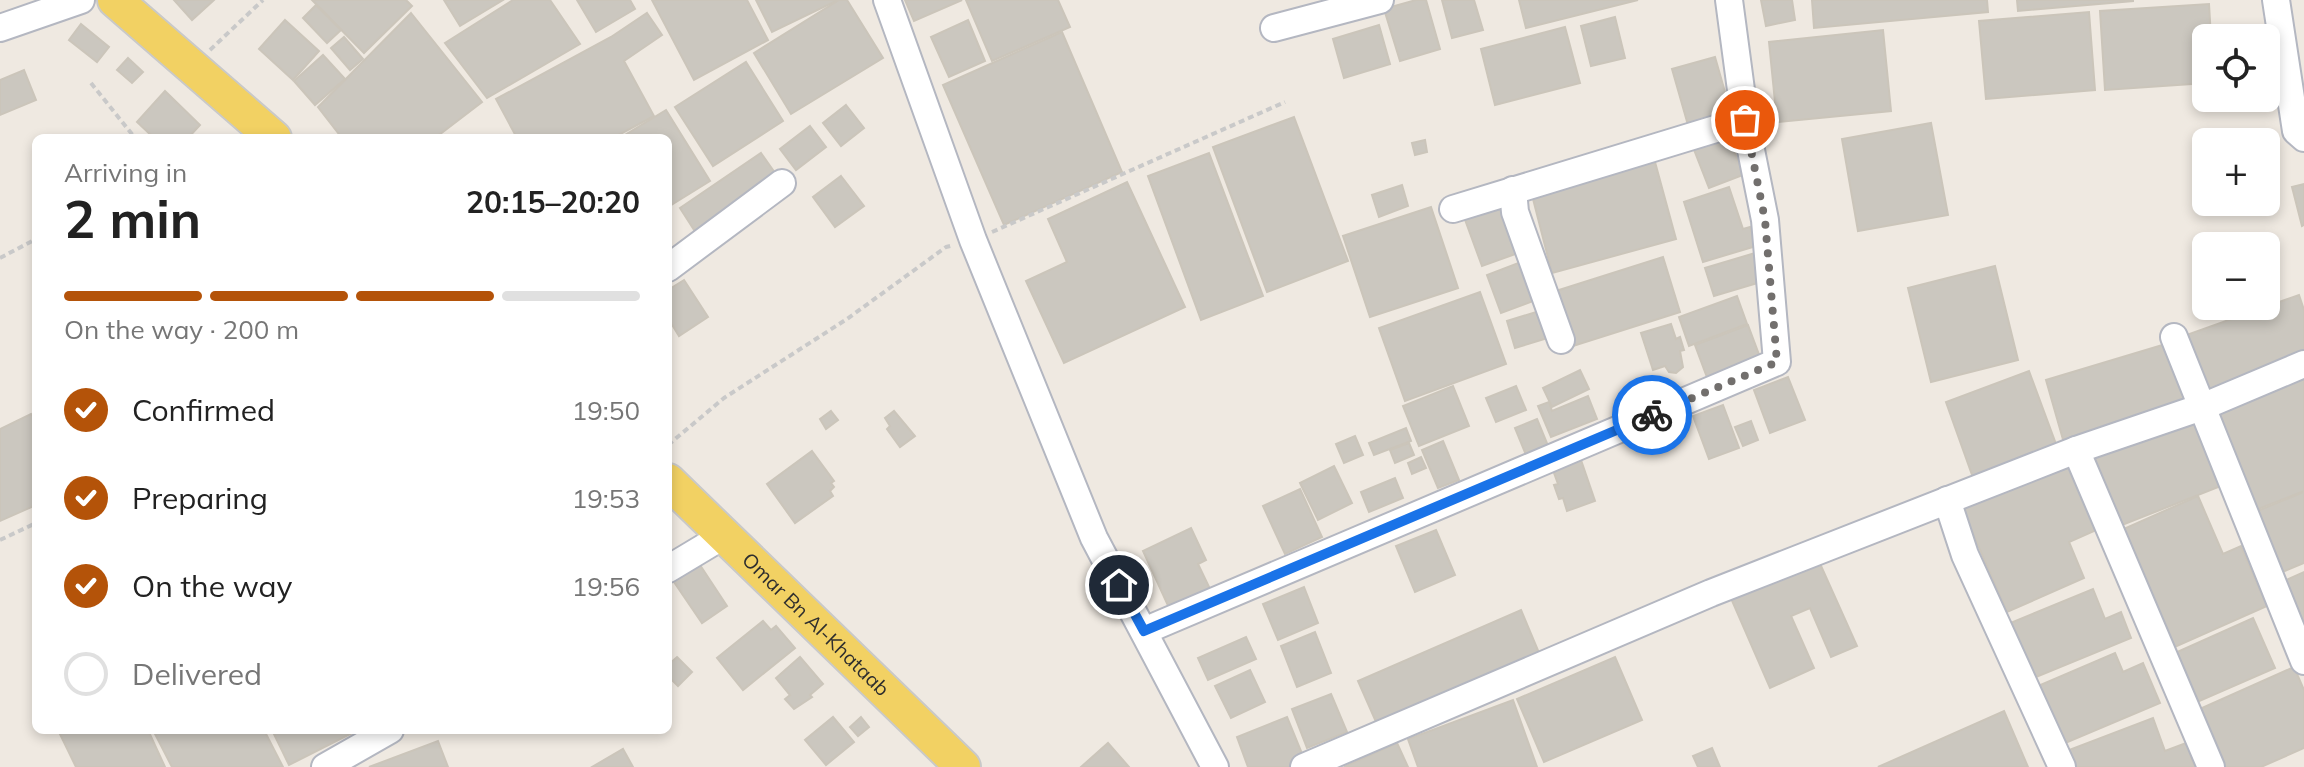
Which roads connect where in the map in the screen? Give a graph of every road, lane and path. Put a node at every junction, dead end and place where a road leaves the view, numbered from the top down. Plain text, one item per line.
1 (81, 0) edge
2 (115, 0) edge
3 (263, 0) edge
4 (887, 0) edge
5 (1380, 0) edge
6 (1729, 0) edge
7 (2276, 0) edge
8 (0, 28) edge
9 (1274, 28) dead end
10 (191, 68) junction
11 (91, 83) dead end
12 (1745, 120) junction
13 (132, 134) edge
14 (269, 134) edge
15 (2304, 138) edge
16 (782, 183) dead end
17 (1513, 190) junction
18 (1453, 209) dead end
19 (32, 241) edge
20 (0, 258) edge
21 (672, 265) edge
22 (2174, 337) dead end
23 (1561, 340) dead end
24 (2304, 364) edge
25 (2202, 407) junction
26 (2076, 450) junction
27 (672, 485) edge
28 (1947, 500) junction
29 (32, 525) edge
30 (723, 536) junction
31 (0, 540) edge
32 (672, 567) edge
33 (1144, 631) junction
34 (2304, 661) edge
35 (383, 734) edge
36 (325, 767) edge
37 (963, 767) edge
38 (1215, 767) edge
39 (1304, 767) edge
40 (2062, 767) edge
41 (2211, 767) edge

1 - 8 street
2 - 10 main road
3 - 10 path
4 - 33 street
5 - 9 street
6 - 12 street
7 - 15 street
10 - 14 main road
11 - 13 path
12 - 17 street
12 - 33 street
16 - 21 street
17 - 18 street
17 - 23 street
19 - 20 path
22 - 25 street
24 - 25 street
25 - 26 street
25 - 34 street
26 - 28 street
26 - 41 street
27 - 30 main road, Omar Bn Al-Khataab
28 - 39 street
28 - 40 street
29 - 31 path
30 - 32 street
30 - 37 main road, Omar Bn Al-Khataab
33 - 38 street
35 - 36 street

